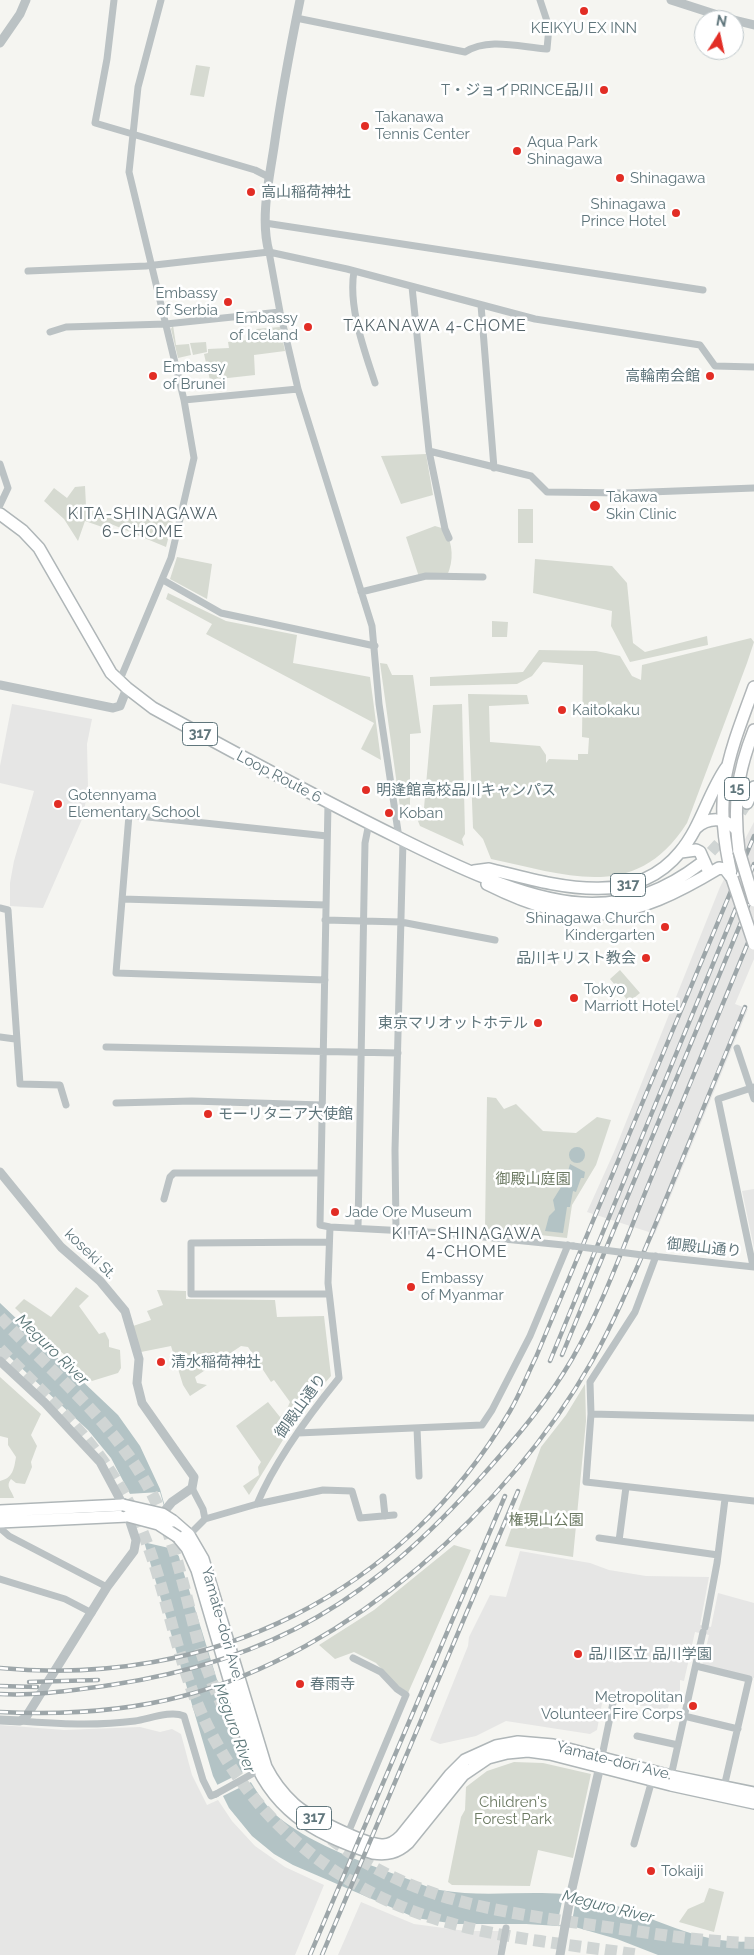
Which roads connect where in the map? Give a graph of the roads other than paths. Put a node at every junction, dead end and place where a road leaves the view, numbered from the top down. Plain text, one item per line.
1 (26, 0) edge
2 (114, 0) edge
3 (161, 0) edge
4 (300, 0) edge
5 (540, 0) edge
6 (671, 0) edge
7 (702, 10) edge
8 (296, 18) junction
9 (0, 43) edge
10 (132, 134) junction
11 (269, 177) junction
12 (266, 223) junction
13 (269, 252) junction
14 (152, 266) junction
15 (28, 271) dead end
16 (354, 271) junction
17 (412, 287) junction
18 (703, 290) dead end
19 (481, 306) junction
20 (280, 312) junction
21 (166, 324) junction
22 (50, 332) dead end
23 (754, 367) edge
24 (375, 383) dead end
25 (298, 389) junction
26 (184, 400) junction
27 (429, 451) junction
28 (0, 464) edge
29 (494, 468) junction
30 (754, 488) edge
31 (0, 506) edge
32 (0, 514) edge
33 (449, 538) dead end
34 (483, 577) dead end
35 (163, 580) junction
36 (361, 592) junction
37 (374, 646) junction
38 (0, 685) edge
39 (123, 685) junction
40 (754, 687) edge
41 (754, 730) edge
42 (726, 768) junction
43 (754, 787) edge
44 (328, 803) junction
45 (747, 804) tunnel mouth
46 (722, 821) junction
47 (369, 823) junction
48 (696, 828) junction
49 (736, 829) junction
50 (327, 836) junction
51 (401, 839) junction
52 (681, 852) junction
53 (700, 864) tunnel mouth
54 (472, 871) junction
55 (706, 876) junction
56 (732, 878) junction
57 (122, 898) junction
58 (754, 901) edge
59 (326, 905) junction
60 (0, 908) edge
61 (325, 920) junction
62 (363, 921) junction
63 (401, 922) junction
64 (495, 940) dead end
65 (754, 944) edge
66 (325, 980) junction
67 (0, 1037) edge
68 (15, 1039) junction
69 (106, 1048) dead end
70 (737, 1048) dead end
71 (323, 1051) junction
72 (360, 1052) junction
73 (398, 1052) junction
74 (752, 1087) edge
75 (754, 1100) edge
76 (116, 1102) dead end
77 (66, 1105) dead end
78 (322, 1105) junction
79 (0, 1172) edge
80 (321, 1172) junction
81 (164, 1199) dead end
82 (330, 1227) junction
83 (358, 1228) junction
84 (396, 1229) junction
85 (329, 1242) junction
86 (571, 1245) junction
87 (653, 1256) junction
88 (753, 1267) edge
89 (328, 1294) junction
90 (0, 1361) edge
91 (591, 1414) junction
92 (754, 1418) edge
93 (417, 1428) junction
94 (298, 1433) junction
95 (419, 1476) dead end
96 (626, 1487) junction
97 (192, 1488) junction
98 (382, 1498) dead end
99 (725, 1499) junction
100 (754, 1501) edge
101 (257, 1504) junction
102 (125, 1510) junction
103 (0, 1511) edge
104 (162, 1514) junction
105 (394, 1515) dead end
106 (385, 1516) junction
107 (205, 1519) junction
108 (0, 1522) edge
109 (0, 1528) edge
110 (183, 1536) junction
111 (599, 1538) dead end
112 (619, 1541) junction
113 (718, 1555) junction
114 (0, 1579) edge
115 (107, 1587) junction
116 (92, 1613) junction
117 (353, 1658) dead end
118 (696, 1666) junction
119 (614, 1698) dead end
120 (684, 1716) junction
121 (0, 1720) edge
122 (20, 1721) junction
123 (738, 1729) junction
124 (637, 1736) dead end
125 (678, 1745) junction
126 (601, 1762) junction
127 (255, 1772) junction
128 (671, 1776) junction
129 (652, 1780) junction
130 (724, 1787) junction
131 (754, 1793) edge
132 (754, 1803) edge
133 (348, 1833) junction
134 (634, 1844) dead end
135 (506, 1928) dead end
136 (501, 1955) edge
137 (560, 1955) edge

1 - 9 street
2 - 10 street
3 - 10 street
4 - 8 street
5 - 8 street
6 - 7 street
8 - 11 street
10 - 11 street
10 - 14 street
11 - 12 street
12 - 13 street
12 - 18 street
13 - 14 street
13 - 16 street
13 - 20 street
14 - 15 street
14 - 21 street
16 - 17 street
16 - 24 street
17 - 19 street
17 - 27 street
19 - 23 street
19 - 29 street
20 - 21 street
20 - 25 street
21 - 22 street
21 - 26 street
25 - 26 street
25 - 36 street
26 - 35 street
27 - 29 street
27 - 33 street
28 - 31 street
29 - 30 street
32 - 39 main road, Loop Route 6 / 317
34 - 36 street
35 - 37 street
35 - 39 street
36 - 37 street
37 - 51 street
38 - 39 street
39 - 44 main road, Loop Route 6 / 317
40 - 42 main road, 15
41 - 49 main road, 15
42 - 46 main road, 15
42 - 48 main road, 317
43 - 45 main road
44 - 47 main road, Loop Route 6 / 317
44 - 50 street
46 - 48 main road
46 - 49 main road
46 - 56 main road, 15
47 - 51 main road, Loop Route 6 / 317
47 - 62 street
48 - 52 main road, 317
49 - 58 main road, 15, bridge
50 - 57 street
50 - 59 street
51 - 54 main road, Loop Route 6 / 317
51 - 63 street
52 - 54 main road, 317
52 - 55 main road
53 - 54 main road, 317
54 - 55 main road, 317
55 - 56 main road, 317
56 - 65 main road, 15, bridge
57 - 59 street
57 - 66 street
59 - 61 street
60 - 68 street
61 - 62 street
61 - 66 street
62 - 63 street
62 - 72 street
63 - 64 street
63 - 73 street
66 - 71 street
67 - 68 street
68 - 77 street
69 - 71 street
70 - 74 street
71 - 72 street
71 - 78 street
72 - 73 street
72 - 83 street
73 - 84 street
74 - 75 street
74 - 88 street
76 - 78 street
78 - 80 street
79 - 97 street, koseki St.
80 - 81 street
80 - 82 street
82 - 83 street, 御殿山通り
82 - 85 street, 御殿山通り
83 - 84 street, 御殿山通り
84 - 86 street, 御殿山通り
85 - 89 street, 御殿山通り
85 - 89 street
86 - 87 street, 御殿山通り, bridge
86 - 93 street
87 - 88 street, 御殿山通り
87 - 91 street
89 - 94 street, 御殿山通り
90 - 102 street
91 - 92 street
91 - 96 street
93 - 94 street
93 - 95 street
94 - 101 street, 御殿山通り
96 - 99 street
96 - 112 street
97 - 104 street
97 - 107 street
98 - 106 street
99 - 100 street
99 - 113 street
101 - 106 street
101 - 107 street
102 - 103 main road, Yamate-dori Ave. / 317
102 - 104 main road, Yamate-dori Ave. / 317, bridge
102 - 108 main road, Yamate-dori Ave. / 317
102 - 110 main road, Yamate-dori Ave. / 317, bridge
102 - 115 street
104 - 110 main road, Yamate-dori Ave. / 317, bridge
105 - 106 street
107 - 110 street
109 - 115 street
110 - 127 main road, Yamate-dori Ave. / 317
110 - 133 main road, Yamate-dori Ave. / 317
111 - 112 street
112 - 113 street
113 - 118 street
114 - 116 street
115 - 116 street
116 - 122 street
117 - 133 street
118 - 120 street
118 - 123 street
119 - 126 street
120 - 123 street
120 - 125 street
121 - 122 street
122 - 127 street, bridge
123 - 130 street
124 - 125 street
125 - 128 street
126 - 127 main road, Yamate-dori Ave. / 317
126 - 128 main road, Yamate-dori Ave. / 317
126 - 129 main road, Yamate-dori Ave. / 317
126 - 133 main road, Yamate-dori Ave. / 317
126 - 137 street, bridge
128 - 130 main road, Yamate-dori Ave. / 317
129 - 132 main road, Yamate-dori Ave. / 317
129 - 134 street
130 - 131 main road, Yamate-dori Ave. / 317
135 - 136 street

